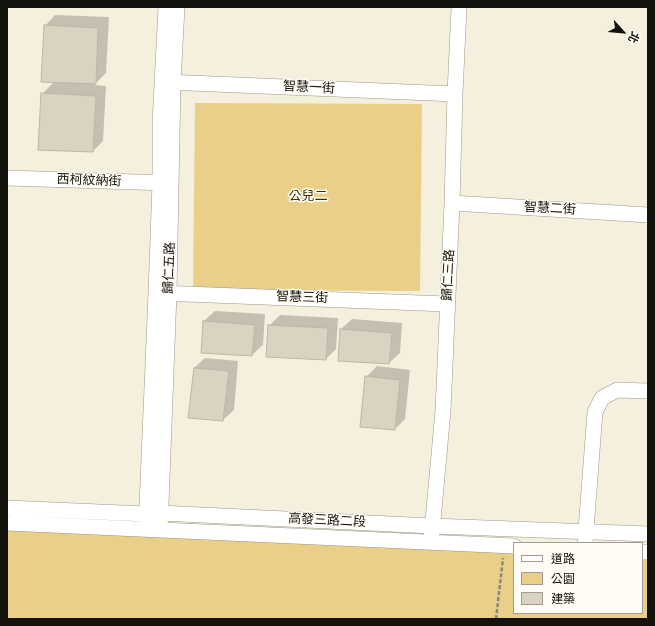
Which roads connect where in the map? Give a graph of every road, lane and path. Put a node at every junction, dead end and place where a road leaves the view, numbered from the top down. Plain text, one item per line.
1 (166, 7) edge
2 (177, 7) edge
3 (460, 7) edge
4 (168, 82) junction
5 (455, 94) junction
6 (7, 178) edge
7 (166, 183) junction
8 (452, 203) junction
9 (648, 215) edge
10 (163, 293) junction
11 (447, 304) junction
12 (648, 391) edge
13 (7, 508) edge
14 (153, 521) junction
15 (7, 522) edge
16 (432, 526) junction
17 (648, 534) edge
18 (585, 537) edge
19 (431, 542) junction
20 (509, 546) edge
21 (496, 619) edge

1 - 4 street, 歸仁五路
2 - 4 street, 歸仁五路
3 - 5 street, 歸仁三路
4 - 5 street, 智慧一街
4 - 7 street, 歸仁五路
5 - 8 street, 歸仁三路
6 - 7 street, 西柯紋納街
7 - 10 street, 歸仁五路
8 - 9 street, 智慧二街
8 - 11 street, 歸仁三路
10 - 11 street, 智慧三街
10 - 14 street, 歸仁五路
11 - 16 street, 歸仁三路
12 - 18 street
13 - 14 street, 高發三路二段
14 - 15 street, 高發三路二段
14 - 16 street, 高發三路二段
14 - 19 street, 高發三路二段
16 - 18 street, 高發三路二段
16 - 19 street, 歸仁三路
17 - 18 street, 高發三路二段
19 - 20 street, 高發三路二段
20 - 21 path

